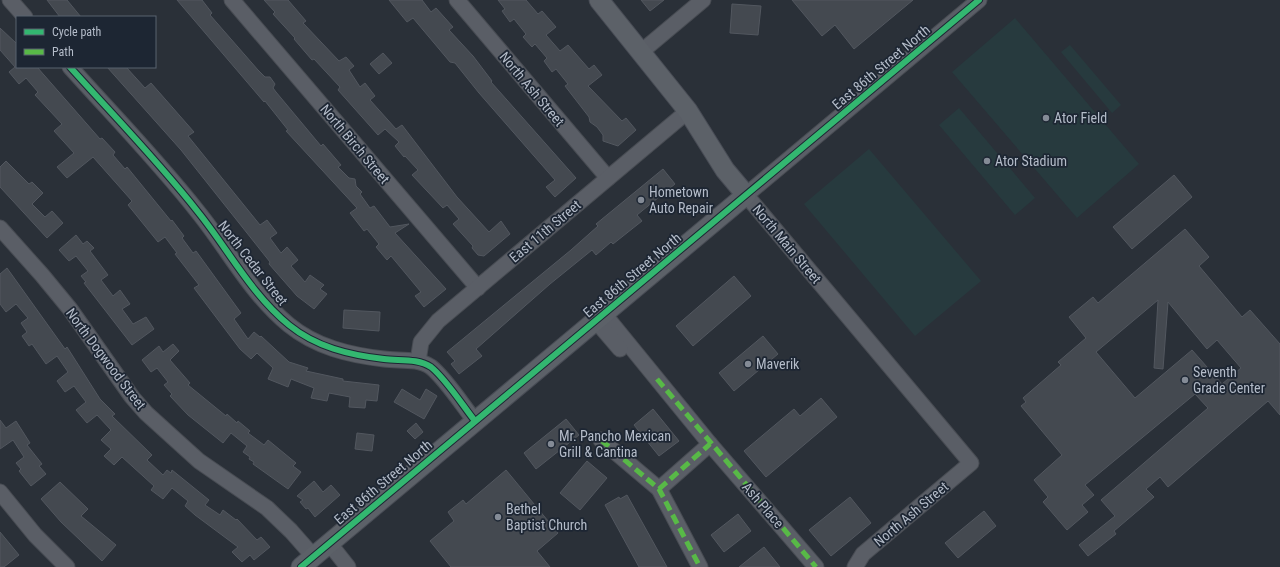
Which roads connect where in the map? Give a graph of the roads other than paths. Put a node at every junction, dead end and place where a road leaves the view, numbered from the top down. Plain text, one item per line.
1 (10, 0) edge
2 (232, 0) edge
3 (457, 0) edge
4 (599, 0) edge
5 (703, 0) edge
6 (979, 0) edge
7 (24, 16) edge
8 (641, 52) junction
9 (71, 68) edge
10 (688, 111) junction
11 (608, 178) junction
12 (746, 195) junction
13 (0, 228) edge
14 (478, 288) junction
15 (600, 317) junction
16 (418, 361) junction
17 (475, 421) junction
18 (601, 440) dead end
19 (710, 444) junction
20 (970, 463) joint
21 (659, 489) junction
22 (0, 492) edge
23 (329, 544) junction
24 (307, 562) edge
25 (68, 567) edge
26 (348, 567) edge
27 (700, 567) edge
28 (816, 567) edge
29 (855, 567) edge

1 - 7 street
2 - 14 street, North Birch Street
3 - 11 street, North Ash Street
4 - 8 main road, North Main Street
5 - 8 street
6 - 12 street, East 86th Street North
8 - 10 main road, North Main Street
9 - 16 street, North Cedar Street
10 - 11 street, East 11th Street
10 - 12 main road, North Main Street
11 - 14 street, East 11th Street
12 - 15 main road, East 86th Street North
12 - 20 street, North Main Street
13 - 24 street, North Dogwood Street
14 - 16 street, East 11th Street
15 - 17 main road, East 86th Street North
15 - 19 street, Ash Place
16 - 17 street, North Cedar Street
17 - 23 main road, East 86th Street North
18 - 21 street
19 - 21 street
19 - 28 street, Ash Place
20 - 29 street, North Ash Street
21 - 27 street
22 - 25 street
23 - 24 main road, East 86th Street North
23 - 26 street

